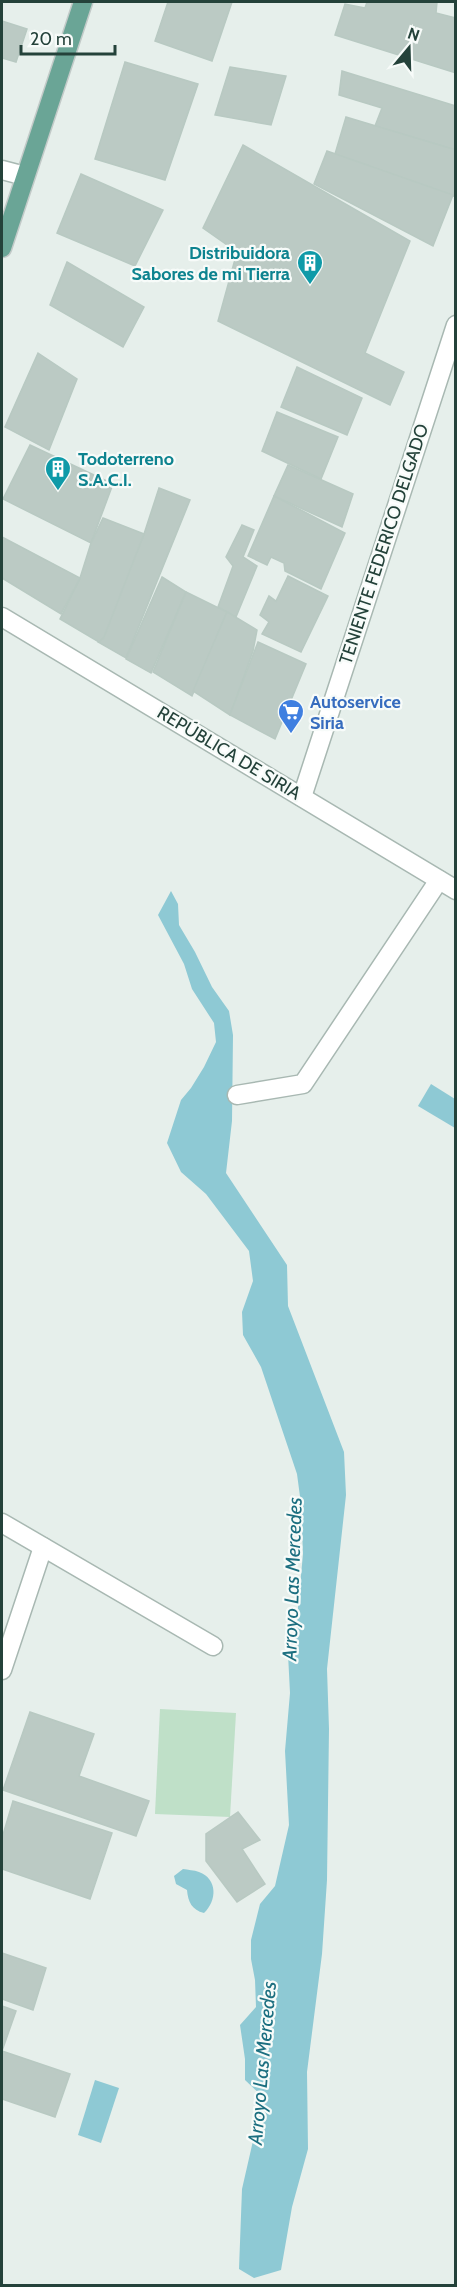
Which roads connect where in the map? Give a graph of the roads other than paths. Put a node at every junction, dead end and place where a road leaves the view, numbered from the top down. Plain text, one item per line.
1 (83, 2) edge
2 (2, 170) edge
3 (25, 176) junction
4 (2, 248) edge
5 (456, 325) edge
6 (2, 617) edge
7 (302, 797) junction
8 (439, 880) junction
9 (456, 890) edge
10 (237, 1095) dead end
11 (2, 1523) edge
12 (43, 1547) junction
13 (213, 1646) dead end
14 (2, 1670) edge

1 - 3 main road
2 - 3 street
3 - 4 main road
5 - 7 street, TENIENTE FEDERICO DELGADO
6 - 7 street, REPÚBLICA DE SIRIA
7 - 8 street, REPÚBLICA DE SIRIA
8 - 9 street, REPÚBLICA DE SIRIA
8 - 10 street
11 - 12 street
12 - 13 street
12 - 14 street

